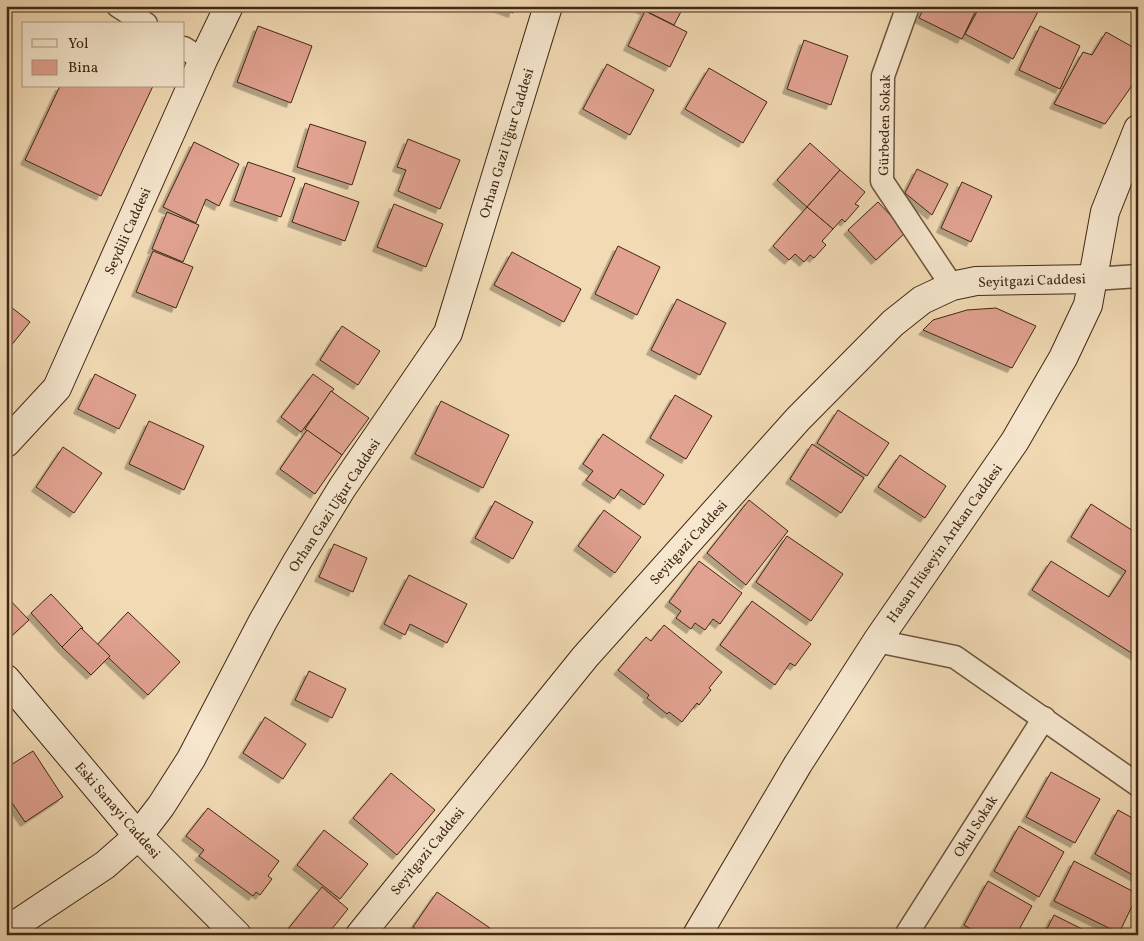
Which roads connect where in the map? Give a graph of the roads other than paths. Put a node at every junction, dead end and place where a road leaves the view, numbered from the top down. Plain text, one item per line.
1 (118, 6) edge
2 (229, 6) edge
3 (548, 6) edge
4 (908, 6) edge
5 (143, 22) edge
6 (193, 54) edge
7 (185, 74) edge
8 (179, 88) edge
9 (1138, 129) edge
10 (1138, 276) edge
11 (1094, 279) junction
12 (952, 286) junction
13 (6, 442) edge
14 (877, 640) junction
15 (6, 679) edge
16 (1044, 718) junction
17 (1138, 784) edge
18 (138, 836) junction
19 (6, 931) edge
20 (237, 935) edge
21 (360, 935) edge
22 (697, 935) edge
23 (906, 935) edge

1 - 5 street
2 - 6 street, Seydili Caddesi
3 - 18 street, Orhan Gazi Uğur Caddesi
4 - 12 street, Gürbeden Sokak
6 - 7 street, Seydili Caddesi
8 - 13 street, Seydili Caddesi
9 - 11 street, Hasan Hüseyin Arıkan Caddesi
10 - 11 street
11 - 12 street, Seyitgazi Caddesi
11 - 14 street, Hasan Hüseyin Arıkan Caddesi
12 - 21 street, Seyitgazi Caddesi
14 - 16 street
14 - 22 street, Hasan Hüseyin Arıkan Caddesi
15 - 18 street, Eski Sanayi Caddesi
16 - 17 street
16 - 23 street, Okul Sokak
18 - 19 street, Orhan Gazi Uğur Caddesi
18 - 20 street, Eski Sanayi Caddesi

